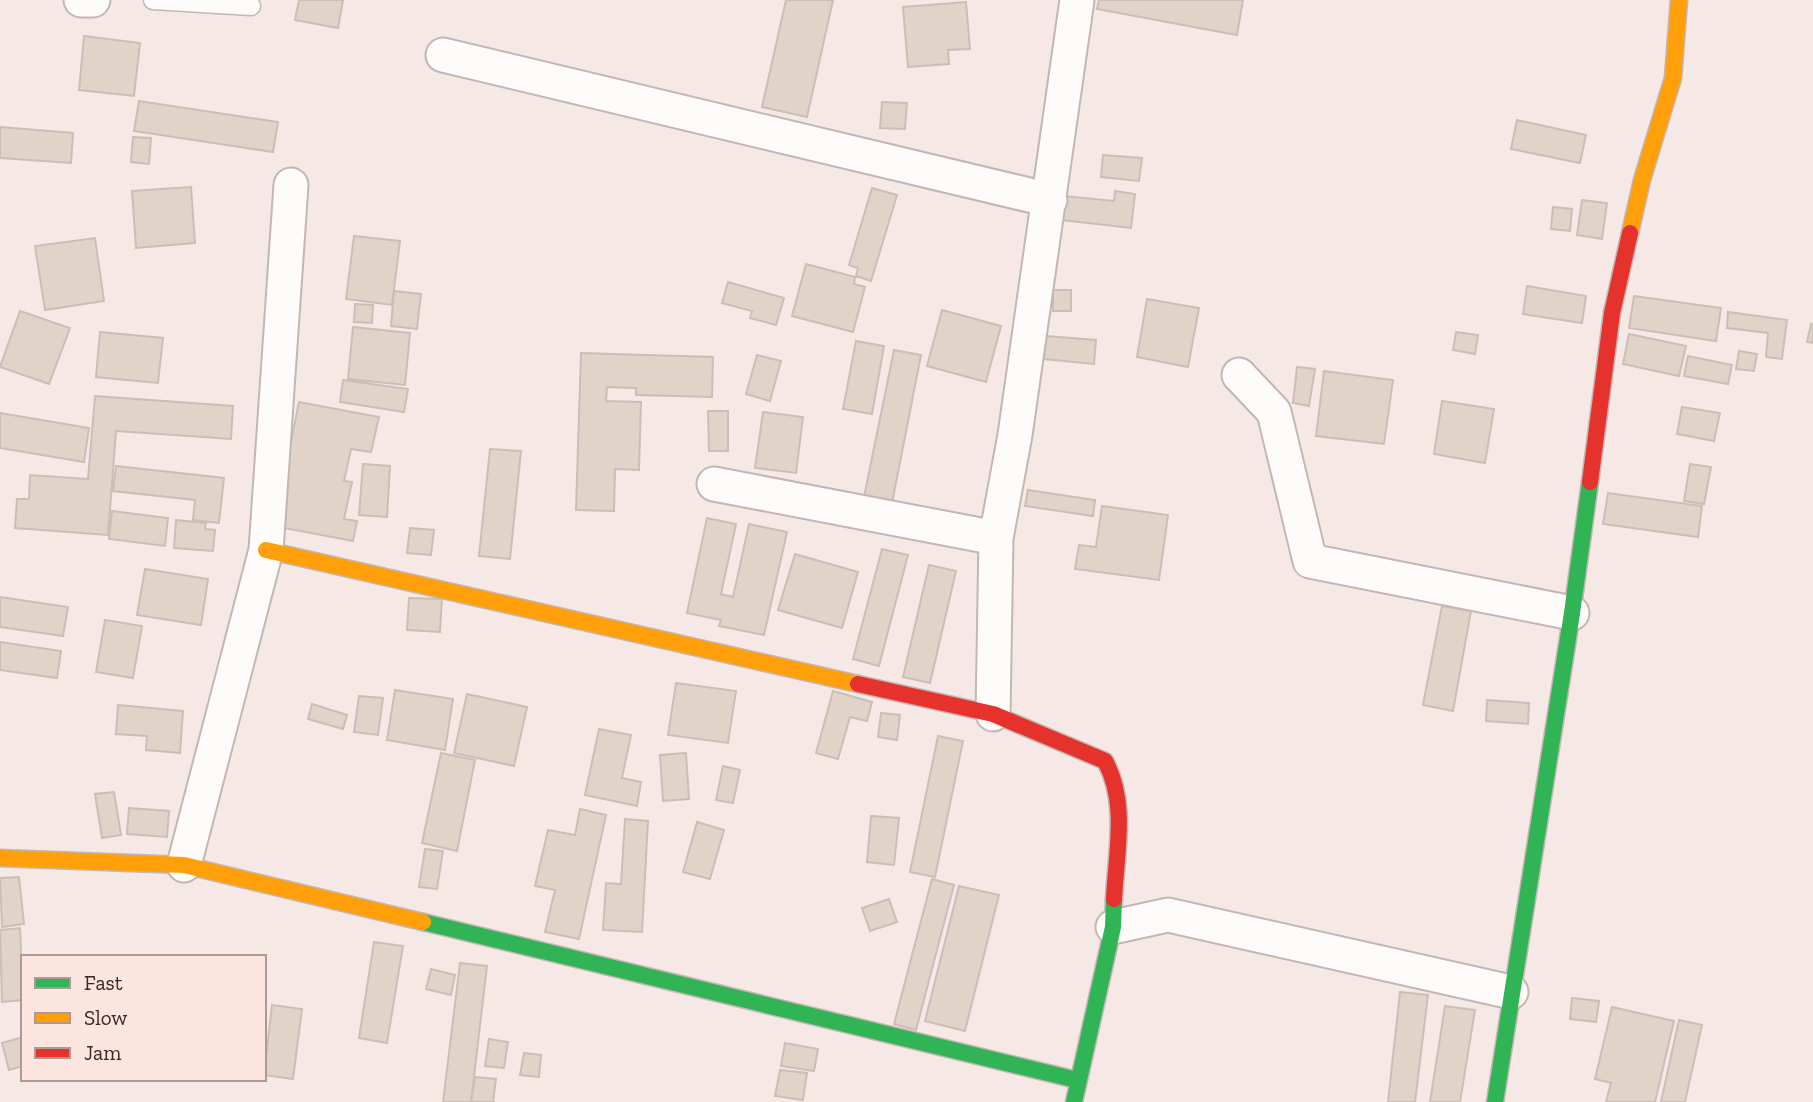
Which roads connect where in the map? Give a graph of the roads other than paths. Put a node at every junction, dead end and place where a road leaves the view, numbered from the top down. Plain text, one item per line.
1 (81, 0) edge
2 (93, 0) edge
3 (153, 0) edge
4 (1077, 0) edge
5 (1679, 0) edge
6 (251, 6) dead end
7 (443, 55) dead end
8 (291, 186) dead end
9 (1050, 200) junction
10 (1239, 375) dead end
11 (714, 484) dead end
12 (996, 538) junction
13 (266, 550) junction
14 (1572, 613) junction
15 (993, 713) junction
16 (0, 858) edge
17 (184, 865) junction
18 (1112, 927) junction
19 (1511, 992) junction
20 (1077, 1080) junction
21 (1074, 1102) edge
22 (1495, 1102) edge

1 - 2 street
3 - 6 lane
4 - 9 street
5 - 14 street
7 - 9 street
8 - 13 street
9 - 12 street
10 - 14 street
11 - 12 street
12 - 15 street
13 - 15 street
13 - 17 street
14 - 19 street
15 - 18 street
16 - 17 street
17 - 20 street
18 - 19 street
18 - 20 street
19 - 22 street
20 - 21 street

